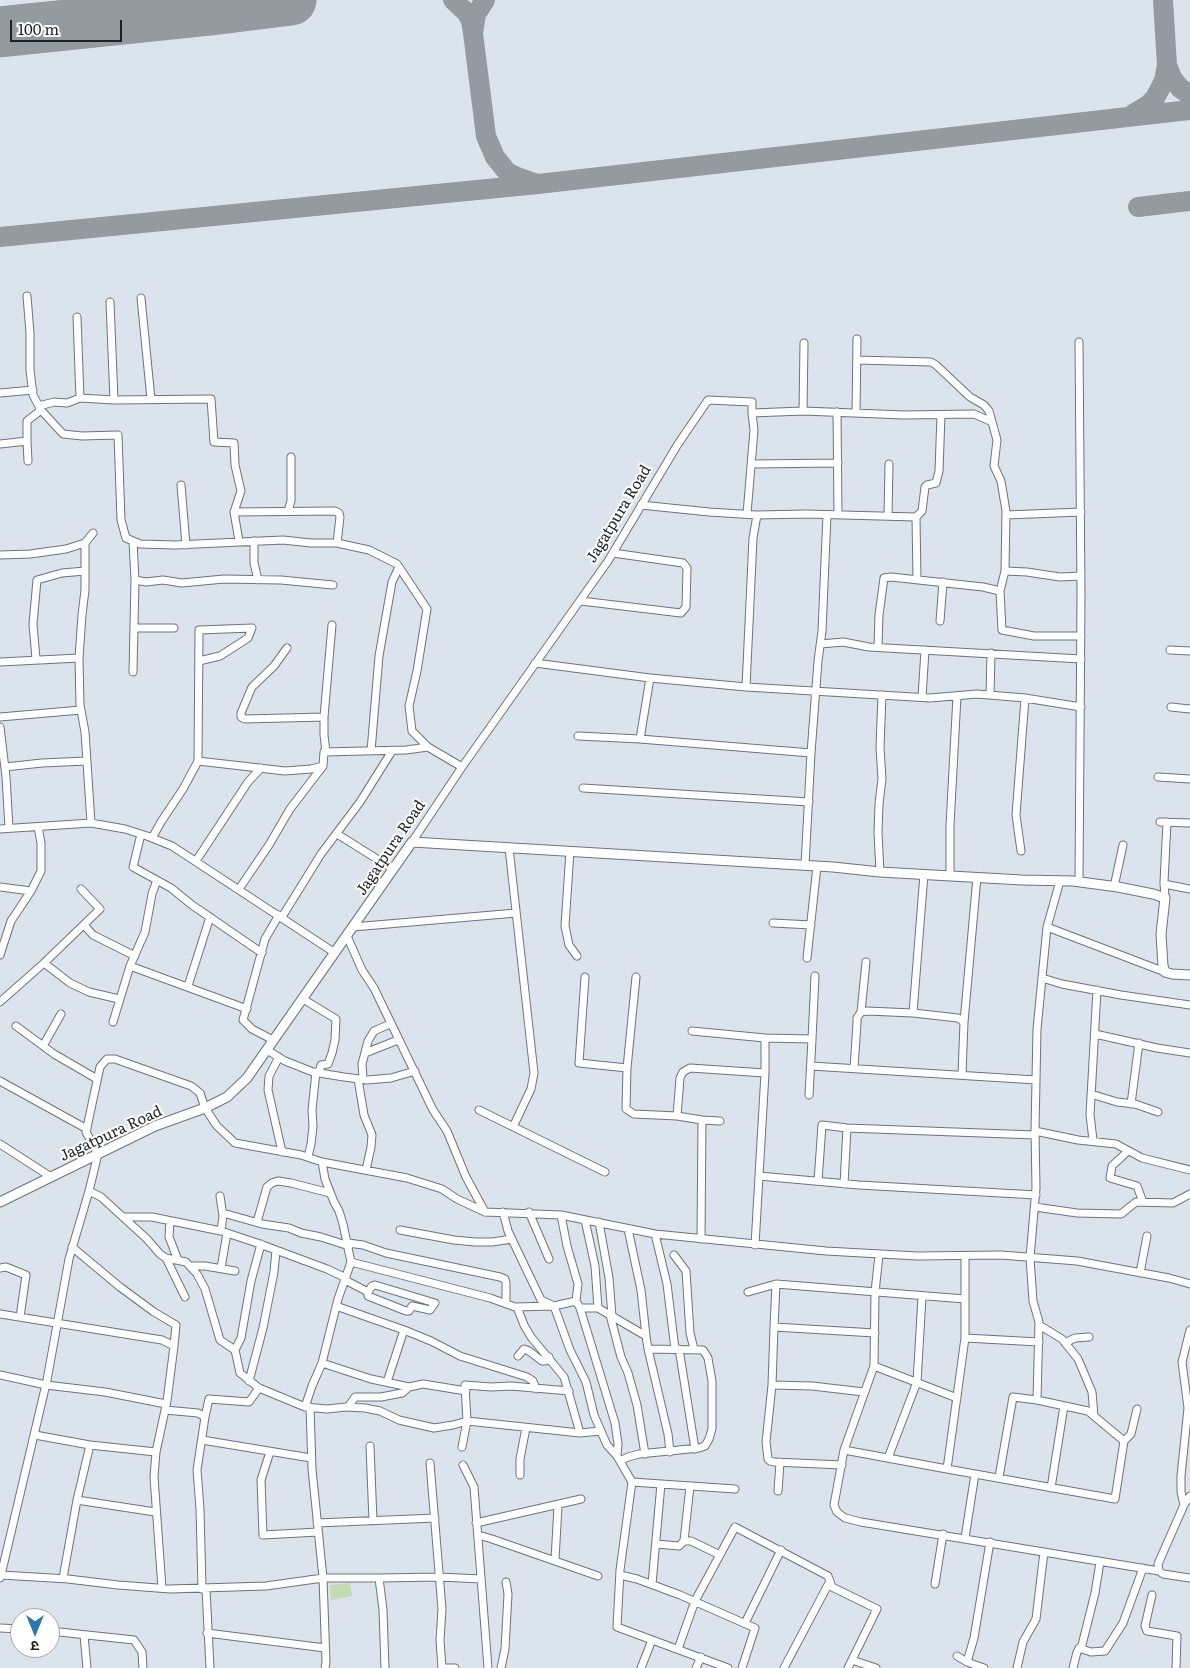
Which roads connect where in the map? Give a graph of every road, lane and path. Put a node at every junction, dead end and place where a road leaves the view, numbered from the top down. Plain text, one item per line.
1 (27, 296) dead end
2 (141, 298) dead end
3 (110, 302) dead end
4 (77, 317) dead end
5 (857, 338) dead end
6 (1079, 342) dead end
7 (804, 343) dead end
8 (857, 360) junction
9 (33, 390) junction
10 (0, 393) edge
11 (80, 398) junction
12 (151, 399) junction
13 (114, 400) junction
14 (40, 408) junction
15 (803, 411) junction
16 (838, 412) junction
17 (856, 412) junction
18 (752, 413) junction
19 (941, 415) junction
20 (992, 422) junction
21 (27, 441) junction
22 (0, 444) edge
23 (291, 457) dead end
24 (28, 460) dead end
25 (838, 463) junction
26 (752, 464) junction
27 (889, 464) dead end
28 (181, 485) dead end
29 (642, 505) junction
30 (288, 511) junction
31 (234, 512) junction
32 (1081, 512) junction
33 (747, 514) junction
34 (757, 515) junction
35 (827, 515) junction
36 (838, 515) junction
37 (1006, 515) junction
38 (888, 516) junction
39 (916, 517) junction
40 (93, 533) dead end
41 (133, 541) junction
42 (239, 541) junction
43 (254, 541) junction
44 (85, 543) junction
45 (337, 543) junction
46 (186, 545) junction
47 (613, 552) junction
48 (0, 555) edge
49 (399, 567) junction
50 (84, 571) junction
51 (1005, 571) junction
52 (1081, 576) junction
53 (917, 579) junction
54 (134, 580) junction
55 (258, 580) junction
56 (943, 582) junction
57 (332, 585) dead end
58 (1000, 591) junction
59 (581, 601) junction
60 (940, 621) dead end
61 (332, 625) dead end
62 (134, 628) junction
63 (174, 628) dead end
64 (1081, 636) junction
65 (821, 644) junction
66 (878, 647) junction
67 (287, 648) dead end
68 (925, 650) junction
69 (1170, 650) dead end
70 (1190, 651) edge
71 (991, 653) junction
72 (79, 658) junction
73 (36, 659) junction
74 (1081, 659) junction
75 (199, 661) junction
76 (0, 662) edge
77 (535, 663) junction
78 (133, 672) dead end
79 (650, 678) junction
80 (746, 687) junction
81 (816, 692) junction
82 (882, 695) junction
83 (990, 695) junction
84 (957, 696) junction
85 (922, 697) junction
86 (1025, 698) junction
87 (1081, 707) junction
88 (1171, 707) dead end
89 (1190, 709) edge
90 (81, 710) junction
91 (0, 717) edge
92 (324, 717) junction
93 (0, 727) edge
94 (578, 736) dead end
95 (640, 739) junction
96 (428, 747) junction
97 (371, 751) junction
98 (392, 751) junction
99 (326, 752) junction
100 (811, 753) junction
101 (87, 761) junction
102 (198, 761) junction
103 (322, 766) junction
104 (5, 767) junction
105 (462, 767) junction
106 (262, 768) junction
107 (1158, 777) dead end
108 (1190, 780) edge
109 (583, 788) dead end
110 (809, 802) junction
111 (1190, 823) edge
112 (91, 824) junction
113 (38, 827) junction
114 (9, 828) junction
115 (0, 829) edge
116 (141, 834) junction
117 (337, 834) junction
118 (152, 838) junction
119 (412, 842) junction
120 (1123, 845) dead end
121 (509, 848) junction
122 (570, 851) junction
123 (1021, 851) dead end
124 (196, 861) junction
125 (806, 866) junction
126 (818, 866) junction
127 (393, 869) junction
128 (880, 872) junction
129 (924, 874) junction
130 (950, 876) junction
131 (978, 877) junction
132 (157, 880) junction
133 (1060, 881) junction
134 (1079, 882) junction
135 (1164, 884) junction
136 (0, 887) edge
137 (1114, 887) junction
138 (81, 889) dead end
139 (239, 889) junction
140 (1190, 889) edge
141 (31, 891) junction
142 (1165, 898) junction
143 (516, 913) junction
144 (281, 916) junction
145 (210, 917) junction
146 (774, 923) dead end
147 (84, 925) junction
148 (811, 925) junction
149 (353, 927) junction
150 (1047, 927) junction
151 (347, 936) junction
152 (262, 953) junction
153 (335, 953) junction
154 (0, 955) edge
155 (135, 956) junction
156 (577, 956) dead end
157 (807, 958) dead end
158 (866, 962) dead end
159 (44, 963) junction
160 (130, 966) junction
161 (1165, 972) junction
162 (1190, 975) edge
163 (815, 976) dead end
164 (585, 977) dead end
165 (636, 978) dead end
166 (1042, 978) junction
167 (188, 986) junction
168 (1097, 990) junction
169 (120, 999) junction
170 (303, 999) junction
171 (0, 1002) edge
172 (1190, 1005) edge
173 (247, 1009) junction
174 (861, 1012) junction
175 (913, 1013) junction
176 (61, 1014) dead end
177 (113, 1022) dead end
178 (964, 1022) junction
179 (390, 1024) junction
180 (16, 1026) dead end
181 (692, 1031) dead end
182 (1095, 1034) junction
183 (765, 1038) junction
184 (812, 1039) junction
185 (273, 1040) junction
186 (398, 1040) junction
187 (1139, 1043) junction
188 (43, 1046) junction
189 (267, 1050) junction
190 (365, 1053) junction
191 (1190, 1053) edge
192 (279, 1057) junction
193 (811, 1066) junction
194 (627, 1068) junction
195 (854, 1068) junction
196 (414, 1070) junction
197 (318, 1073) junction
198 (765, 1073) junction
199 (962, 1075) junction
200 (97, 1079) junction
201 (360, 1079) junction
202 (1036, 1080) junction
203 (0, 1081) edge
204 (1092, 1094) junction
205 (809, 1095) dead end
206 (1131, 1104) junction
207 (205, 1108) junction
208 (479, 1110) dead end
209 (1158, 1112) dead end
210 (677, 1116) junction
211 (702, 1120) junction
212 (720, 1121) dead end
213 (513, 1127) junction
214 (847, 1128) junction
215 (87, 1129) junction
216 (1035, 1133) junction
217 (1093, 1140) junction
218 (0, 1144) edge
219 (1128, 1151) junction
220 (282, 1152) junction
221 (98, 1154) junction
222 (308, 1157) junction
223 (322, 1162) junction
224 (366, 1170) junction
225 (1190, 1170) edge
226 (605, 1172) dead end
227 (759, 1176) junction
228 (51, 1177) junction
229 (818, 1181) junction
230 (844, 1184) junction
231 (90, 1191) junction
232 (330, 1193) junction
233 (1190, 1194) edge
234 (1036, 1195) junction
235 (220, 1196) dead end
236 (0, 1202) edge
237 (1143, 1202) junction
238 (1034, 1207) junction
239 (485, 1212) junction
240 (503, 1212) junction
241 (529, 1212) junction
242 (223, 1213) junction
243 (561, 1215) junction
244 (123, 1217) junction
245 (586, 1220) junction
246 (170, 1221) junction
247 (257, 1222) junction
248 (599, 1222) junction
249 (628, 1229) junction
250 (400, 1230) dead end
251 (224, 1232) junction
252 (655, 1234) junction
253 (1147, 1236) dead end
254 (701, 1238) junction
255 (512, 1239) junction
256 (261, 1244) junction
257 (755, 1244) junction
258 (348, 1245) junction
259 (72, 1247) junction
260 (276, 1250) junction
261 (879, 1254) junction
262 (674, 1255) dead end
263 (965, 1256) junction
264 (166, 1258) junction
265 (1030, 1258) junction
266 (549, 1259) dead end
267 (178, 1260) junction
268 (351, 1262) junction
269 (190, 1266) junction
270 (0, 1268) edge
271 (221, 1268) junction
272 (235, 1271) dead end
273 (1140, 1273) junction
274 (346, 1279) junction
275 (776, 1284) junction
276 (1190, 1284) edge
277 (368, 1292) junction
278 (748, 1292) dead end
279 (875, 1292) junction
280 (185, 1297) dead end
281 (922, 1297) junction
282 (965, 1299) junction
283 (576, 1301) junction
284 (506, 1303) junction
285 (336, 1306) junction
286 (517, 1306) junction
287 (554, 1306) junction
288 (580, 1308) junction
289 (598, 1308) junction
290 (0, 1314) edge
291 (611, 1315) junction
292 (20, 1317) junction
293 (57, 1323) junction
294 (1039, 1325) junction
295 (774, 1328) junction
296 (404, 1330) junction
297 (1190, 1330) edge
298 (874, 1333) junction
299 (646, 1336) junction
300 (1089, 1337) dead end
301 (965, 1338) junction
302 (1039, 1342) junction
303 (1065, 1343) junction
304 (174, 1346) junction
305 (648, 1349) junction
306 (677, 1349) junction
307 (694, 1349) junction
308 (235, 1350) junction
309 (518, 1356) dead end
310 (549, 1357) junction
311 (322, 1363) junction
312 (874, 1366) junction
313 (0, 1375) edge
314 (249, 1381) junction
315 (387, 1382) junction
316 (917, 1382) junction
317 (46, 1385) junction
318 (772, 1385) junction
319 (409, 1387) junction
320 (259, 1388) junction
321 (536, 1389) junction
322 (466, 1391) junction
323 (569, 1391) junction
324 (864, 1392) junction
325 (1188, 1395) edge
326 (957, 1398) junction
327 (1037, 1400) junction
328 (1064, 1406) junction
329 (166, 1407) junction
330 (307, 1407) junction
331 (348, 1407) junction
332 (1137, 1409) dead end
333 (1094, 1416) junction
334 (205, 1417) junction
335 (467, 1421) junction
336 (526, 1428) junction
337 (601, 1432) junction
338 (580, 1433) junction
339 (35, 1435) junction
340 (202, 1440) junction
341 (1124, 1441) junction
342 (90, 1445) junction
343 (370, 1446) dead end
344 (462, 1447) dead end
345 (695, 1449) junction
346 (844, 1450) junction
347 (156, 1452) junction
348 (270, 1452) junction
349 (670, 1452) junction
350 (645, 1454) junction
351 (311, 1458) junction
352 (619, 1458) junction
353 (888, 1458) junction
354 (780, 1462) junction
355 (430, 1463) dead end
356 (463, 1464) dead end
357 (842, 1465) junction
358 (947, 1469) junction
359 (520, 1474) dead end
360 (976, 1474) junction
361 (999, 1477) junction
362 (632, 1482) junction
363 (661, 1484) junction
364 (690, 1486) junction
365 (1051, 1488) junction
366 (735, 1490) dead end
367 (778, 1491) dead end
368 (1190, 1496) edge
369 (581, 1499) dead end
370 (77, 1500) junction
371 (1184, 1505) junction
372 (558, 1506) junction
373 (156, 1512) junction
374 (435, 1518) junction
375 (373, 1521) junction
376 (317, 1523) junction
377 (476, 1523) junction
378 (318, 1532) junction
379 (943, 1534) junction
380 (478, 1535) junction
381 (965, 1538) junction
382 (684, 1541) junction
383 (990, 1542) junction
384 (656, 1544) junction
385 (781, 1550) junction
386 (1044, 1552) junction
387 (720, 1555) junction
388 (555, 1560) junction
389 (1100, 1562) junction
390 (1143, 1568) junction
391 (1159, 1571) junction
392 (620, 1575) junction
393 (0, 1576) edge
394 (598, 1576) dead end
395 (439, 1577) junction
396 (63, 1578) junction
397 (323, 1578) junction
398 (379, 1578) junction
399 (1190, 1578) edge
400 (480, 1579) junction
401 (830, 1581) junction
402 (506, 1582) dead end
403 (652, 1584) junction
404 (935, 1584) dead end
405 (162, 1588) junction
406 (204, 1588) junction
407 (1152, 1595) dead end
408 (696, 1601) junction
409 (745, 1624) junction
410 (60, 1632) edge
411 (207, 1632) junction
412 (84, 1634) junction
413 (652, 1640) junction
414 (326, 1648) junction
415 (1079, 1648) junction
416 (678, 1649) junction
417 (957, 1656) dead end
418 (700, 1657) junction
419 (852, 1660) junction
420 (967, 1662) junction
421 (980, 1667) edge
422 (87, 1668) edge
423 (143, 1668) edge
424 (210, 1668) edge
425 (325, 1668) edge
426 (385, 1668) edge
427 (442, 1668) edge
428 (455, 1668) edge
429 (488, 1668) edge
430 (502, 1668) edge
431 (641, 1668) edge
432 (696, 1668) edge
433 (728, 1668) edge
434 (742, 1668) edge
435 (784, 1668) edge
436 (848, 1668) edge
437 (876, 1668) edge
438 (1017, 1668) edge
439 (1073, 1668) edge
440 (1176, 1668) edge

1 - 9 street
2 - 12 street
3 - 13 street
4 - 11 street
5 - 8 street
6 - 32 street
7 - 15 street
8 - 17 street
8 - 20 street
9 - 10 street
9 - 14 street
11 - 13 street
11 - 14 street
12 - 13 street
12 - 31 street
14 - 21 street
14 - 41 street
15 - 16 street
15 - 18 street
16 - 17 street
16 - 25 street
17 - 19 street
18 - 26 street
18 - 29 street, Jagatpura Road
19 - 20 street
19 - 39 street
20 - 37 street
21 - 22 street
21 - 24 street
23 - 30 street
25 - 26 street
25 - 36 street
26 - 33 street
27 - 38 street
28 - 46 street
29 - 33 street
29 - 47 street, Jagatpura Road
30 - 31 street
30 - 45 street
31 - 42 street
32 - 37 street
32 - 52 street
33 - 34 street
34 - 35 street
34 - 80 street
35 - 36 street
35 - 65 street
36 - 38 street
37 - 51 street
38 - 39 street
39 - 53 street
40 - 44 street
41 - 46 street
41 - 54 street
42 - 43 street
42 - 46 street
43 - 45 street
43 - 55 street
44 - 48 street
44 - 50 street
45 - 49 street
47 - 59 street, Jagatpura Road
47 - 59 street
49 - 96 street
49 - 97 street
50 - 72 street
50 - 73 street
51 - 52 street
51 - 58 street
52 - 64 street
53 - 56 street
53 - 66 street
54 - 55 street
54 - 62 street
55 - 57 street
56 - 58 street
56 - 60 street
58 - 64 street
59 - 77 street, Jagatpura Road
61 - 92 street
62 - 63 street
62 - 78 street
64 - 74 street
65 - 66 street
65 - 81 street
66 - 68 street
67 - 92 street
68 - 71 street
68 - 85 street
69 - 70 street
71 - 74 street
71 - 83 street
72 - 73 street
72 - 90 street
73 - 76 street
74 - 87 street
75 - 75 street
75 - 102 street
77 - 79 street
77 - 105 street, Jagatpura Road
79 - 80 street
79 - 95 street
80 - 81 street
81 - 82 street
81 - 100 street
82 - 85 street
82 - 128 street
83 - 84 street
83 - 86 street
84 - 85 street
84 - 130 street
86 - 87 street
86 - 123 street
87 - 134 street
88 - 89 street
90 - 91 street
90 - 101 street
92 - 99 street
93 - 104 street
94 - 95 street
95 - 100 street
96 - 98 street
96 - 105 street
97 - 98 street
97 - 99 street
98 - 117 street
99 - 103 street
100 - 110 street
101 - 104 street
101 - 112 street
102 - 106 street
102 - 118 street
103 - 106 street
103 - 139 street
104 - 114 street
105 - 119 street, Jagatpura Road
106 - 124 street
107 - 108 street
109 - 110 street
110 - 125 street
111 - 135 street
112 - 113 street
112 - 116 street
113 - 114 street
113 - 141 street
114 - 115 street
116 - 118 street
116 - 132 street
117 - 127 street
117 - 144 street
118 - 124 street
119 - 121 street
119 - 127 street, Jagatpura Road
120 - 137 street
121 - 122 street
121 - 143 street
122 - 125 street
122 - 156 street
124 - 139 street
125 - 126 street
126 - 128 street
126 - 148 street
127 - 149 street, Jagatpura Road
128 - 129 street
129 - 130 street
129 - 175 street
130 - 131 street
131 - 133 street
131 - 178 street
132 - 145 street
132 - 155 street
133 - 134 street
133 - 150 street
134 - 137 street
135 - 140 street
135 - 142 street
136 - 141 street
137 - 142 street
138 - 147 street
139 - 144 street
141 - 154 street
142 - 161 street
143 - 149 street
143 - 213 street
144 - 152 street
144 - 153 street
145 - 152 street
145 - 167 street
146 - 148 street
147 - 155 street
147 - 159 street
148 - 157 street
149 - 151 street, Jagatpura Road
150 - 161 street
150 - 166 street
151 - 153 street, Jagatpura Road
151 - 179 street
152 - 173 street
153 - 170 street, Jagatpura Road
155 - 160 street
158 - 174 street
159 - 169 street
159 - 171 street
160 - 167 street
160 - 169 street
161 - 162 street
163 - 184 street
164 - 194 street
165 - 194 street
166 - 168 street
166 - 202 street
167 - 173 street
168 - 172 street
168 - 182 street
169 - 177 street
170 - 185 street, Jagatpura Road
170 - 197 street
173 - 185 street
174 - 175 street
174 - 195 street
175 - 178 street
176 - 188 street
178 - 199 street
179 - 186 street
179 - 190 street
180 - 188 street
181 - 183 street
182 - 187 street
182 - 204 street
183 - 184 street
183 - 198 street
184 - 193 street
185 - 189 street, Jagatpura Road
186 - 190 street
186 - 196 street
187 - 191 street
187 - 206 street
188 - 200 street
189 - 192 street
189 - 207 street, Jagatpura Road
190 - 201 street
192 - 197 street
192 - 220 street
193 - 195 street
193 - 205 street
194 - 210 street
195 - 199 street
196 - 201 street
196 - 239 street
197 - 201 street
197 - 222 street
198 - 210 street
198 - 227 street
199 - 202 street
200 - 207 street
200 - 215 street
201 - 224 street
202 - 216 street
203 - 215 street
204 - 206 street
204 - 217 street
206 - 209 street
207 - 220 street
207 - 221 street, Jagatpura Road
208 - 213 street
210 - 211 street
211 - 212 street
211 - 254 street
213 - 226 street
214 - 216 street
214 - 229 street
214 - 230 street
215 - 221 street
216 - 217 street
216 - 234 street
217 - 219 street
218 - 228 street
219 - 225 street
219 - 237 street
220 - 222 street
221 - 228 street, Jagatpura Road
221 - 231 street
222 - 223 street
223 - 224 street
223 - 232 street
224 - 239 street
227 - 229 street
227 - 257 street
228 - 236 street, Jagatpura Road
229 - 230 street
230 - 234 street
231 - 244 street
231 - 259 street
232 - 247 street
232 - 258 street
233 - 237 street
234 - 238 street
235 - 242 street
237 - 238 street
238 - 265 street
239 - 240 street
240 - 241 street
240 - 255 street
241 - 243 street
241 - 266 street
242 - 247 street
242 - 251 street
243 - 245 street
243 - 283 street
244 - 246 street
244 - 264 street
245 - 248 street
245 - 289 street
246 - 251 street
246 - 267 street
247 - 258 street
248 - 249 street
248 - 291 street
249 - 252 street
249 - 299 street
250 - 255 street
251 - 256 street
251 - 271 street
252 - 254 street
252 - 306 street
253 - 273 street
254 - 257 street
255 - 287 street
256 - 260 street
256 - 308 street
257 - 261 street
258 - 268 street
258 - 284 street
259 - 293 street
259 - 304 street
260 - 274 street
260 - 314 street
261 - 263 street
261 - 279 street
262 - 307 street
263 - 265 street
263 - 282 street
264 - 267 street
264 - 280 street
265 - 273 street
265 - 294 street
267 - 269 street
268 - 274 street
268 - 284 street
269 - 271 street
269 - 308 street
270 - 292 street
271 - 272 street
273 - 276 street
274 - 277 street
274 - 285 street
275 - 278 street
275 - 279 street
275 - 295 street
277 - 277 street
279 - 281 street
279 - 298 street
281 - 282 street
281 - 316 street
282 - 301 street
283 - 287 street
283 - 288 street
284 - 286 street
285 - 296 street
285 - 311 street
286 - 287 street
286 - 310 street
287 - 337 street
288 - 289 street
288 - 352 street
289 - 291 street
290 - 292 street
291 - 299 street
291 - 350 street
292 - 293 street
293 - 304 street
293 - 317 street
294 - 302 street
294 - 303 street
295 - 298 street
295 - 318 street
296 - 315 street
296 - 321 street
297 - 325 street
298 - 312 street
299 - 305 street
300 - 303 street
301 - 302 street
301 - 326 street
302 - 327 street
303 - 333 street
304 - 329 street
305 - 306 street
305 - 349 street
306 - 307 street
306 - 345 street
307 - 345 street
308 - 314 street
309 - 310 street
310 - 323 street
311 - 315 street
311 - 330 street
312 - 316 street
312 - 324 street
313 - 317 street
314 - 320 street
315 - 319 street
316 - 326 street
316 - 353 street
317 - 329 street
317 - 339 street
318 - 324 street
318 - 354 street
319 - 322 street
319 - 331 street
320 - 330 street
320 - 334 street
321 - 322 street
321 - 323 street
322 - 335 street
323 - 338 street
324 - 346 street
325 - 371 street
326 - 358 street
327 - 328 street
327 - 361 street
328 - 333 street
328 - 365 street
329 - 334 street
329 - 347 street
330 - 331 street
330 - 351 street
331 - 335 street
332 - 341 street
333 - 341 street
334 - 340 street
335 - 336 street
335 - 344 street
336 - 338 street
336 - 359 street
337 - 338 street
337 - 352 street
339 - 342 street
339 - 393 street
340 - 348 street
340 - 406 street
341 - 365 street
342 - 347 street
342 - 370 street
343 - 375 street
345 - 349 street
346 - 353 street
346 - 357 street
347 - 373 street
348 - 351 street
348 - 378 street
349 - 350 street
350 - 352 street
351 - 376 street
352 - 362 street
353 - 358 street
354 - 357 street
354 - 367 street
355 - 374 street
356 - 377 street
357 - 379 street
358 - 360 street
360 - 361 street
360 - 381 street
361 - 365 street
362 - 363 street
362 - 392 street
363 - 364 street
363 - 384 street
364 - 366 street
364 - 382 street
368 - 371 street
369 - 372 street
370 - 373 street
370 - 396 street
371 - 391 street
372 - 377 street
372 - 388 street
373 - 405 street
374 - 375 street
374 - 395 street
375 - 376 street
376 - 378 street
377 - 380 street
378 - 397 street
379 - 381 street
379 - 404 street
380 - 388 street
380 - 400 street
381 - 383 street
382 - 384 street
382 - 387 street
383 - 386 street
383 - 420 street
384 - 403 street
385 - 387 street
385 - 401 street
385 - 409 street
386 - 389 street
386 - 438 street
387 - 408 street
388 - 394 street
389 - 390 street
389 - 415 street
390 - 391 street
390 - 415 street
391 - 399 street
392 - 403 street
392 - 413 street
393 - 396 street
395 - 398 street
395 - 400 street
395 - 427 street
396 - 405 street
397 - 398 street
397 - 406 street
397 - 414 street
398 - 426 street
400 - 429 street
401 - 419 street
401 - 435 street
402 - 430 street
403 - 408 street
405 - 406 street
406 - 411 street
407 - 440 street
408 - 409 street
408 - 416 street
409 - 434 street
410 - 412 street
411 - 414 street
411 - 424 street
412 - 422 street
412 - 423 street
413 - 416 street
413 - 431 street
414 - 425 street
415 - 439 street
416 - 418 street
417 - 420 street
418 - 432 street
418 - 433 street
419 - 436 street
419 - 437 street
420 - 421 street
427 - 428 street

